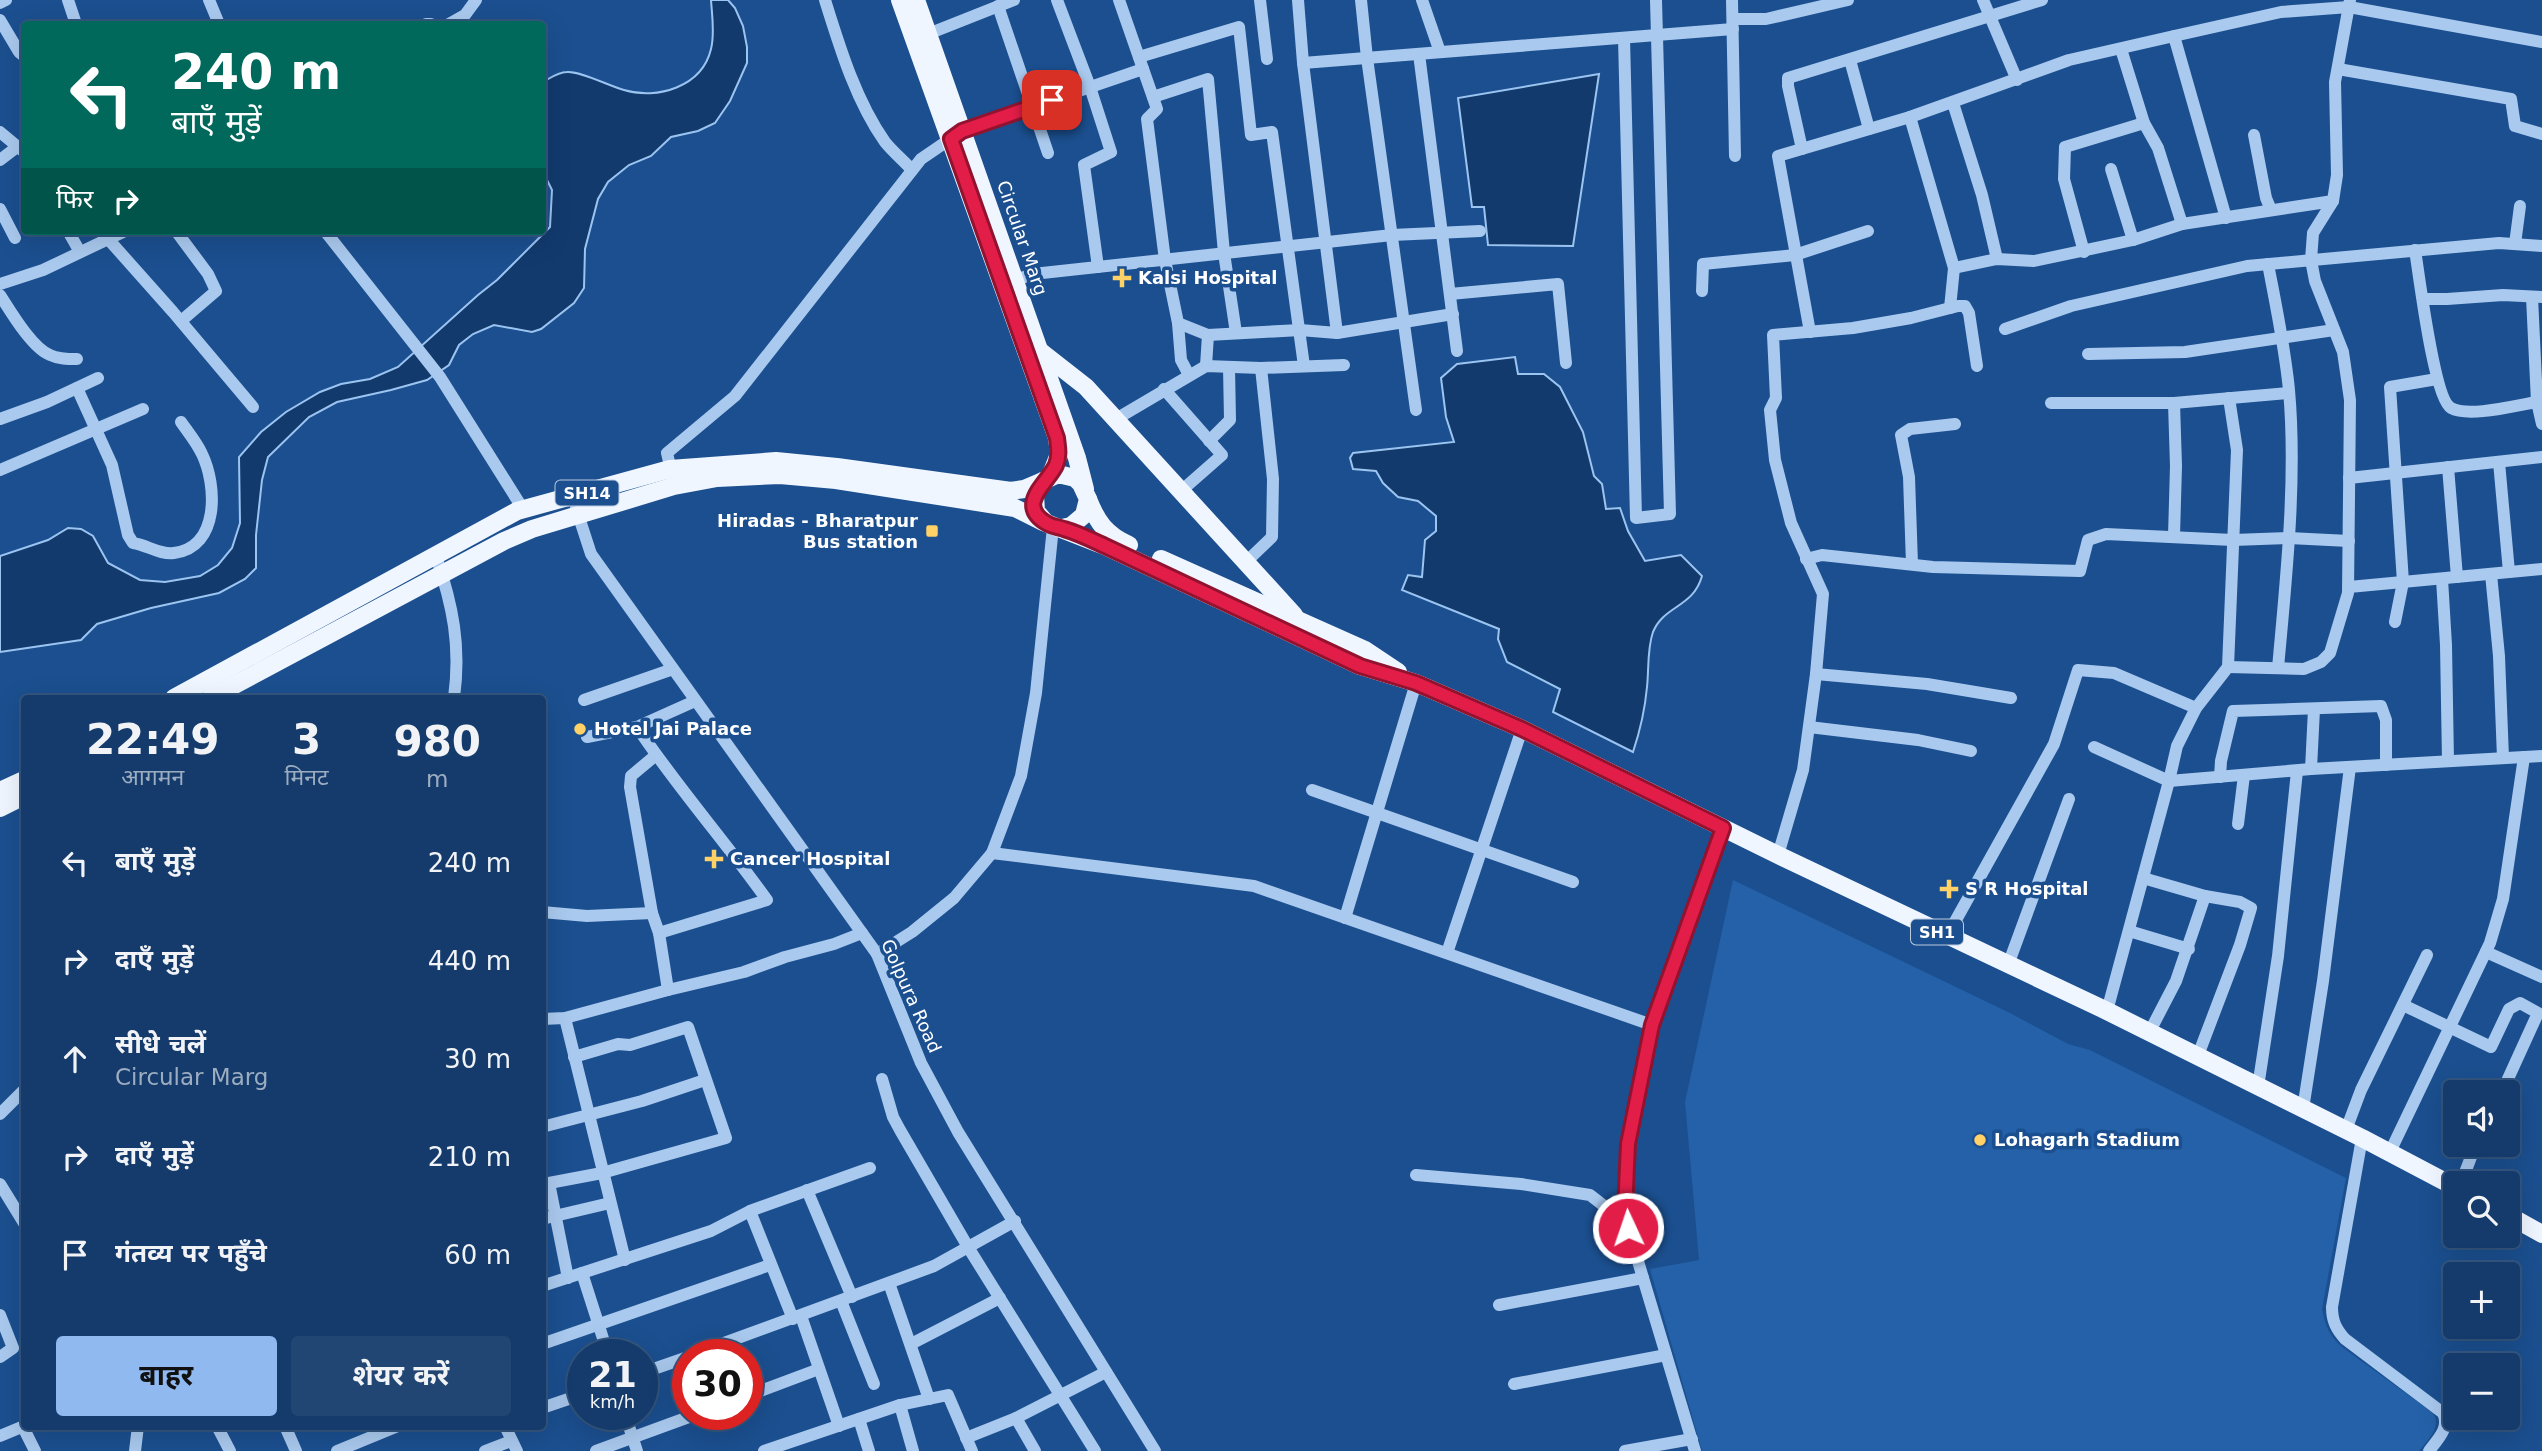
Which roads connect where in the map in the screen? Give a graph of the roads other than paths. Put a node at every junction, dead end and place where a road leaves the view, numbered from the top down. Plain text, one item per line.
1 (6, 0) edge
2 (68, 0) edge
3 (476, 0) edge
4 (825, 0) edge
5 (900, 0) edge
6 (916, 0) edge
7 (1014, 0) edge
8 (1057, 0) edge
9 (1119, 0) edge
10 (1260, 0) edge
11 (1298, 0) edge
12 (1361, 0) edge
13 (1422, 0) edge
14 (1656, 0) edge
15 (1732, 0) edge
16 (1848, 0) edge
17 (1983, 0) edge
18 (2042, 0) edge
19 (0, 3) edge
20 (215, 3) edge
21 (2349, 3) edge
22 (998, 6) junction
23 (1990, 16) junction
24 (0, 20) edge
25 (469, 20) edge
26 (75, 21) edge
27 (218, 21) edge
28 (1733, 24) junction
29 (928, 34) junction
30 (1658, 35) junction
31 (2174, 36) junction
32 (1624, 38) junction
33 (2542, 42) edge
34 (2122, 49) junction
35 (1440, 52) junction
36 (21, 54) edge
37 (1419, 54) junction
38 (1267, 58) dead end
39 (1367, 58) junction
40 (1850, 60) junction
41 (1141, 63) junction
42 (1303, 63) junction
43 (2338, 69) junction
44 (2017, 80) junction
45 (1090, 87) junction
46 (1153, 97) junction
47 (1953, 103) junction
48 (1033, 106) junction
49 (1910, 117) junction
50 (2144, 123) junction
51 (1869, 130) junction
52 (0, 132) edge
53 (2542, 134) edge
54 (957, 135) junction
55 (2254, 135) dead end
56 (1802, 149) junction
57 (21, 150) edge
58 (1048, 153) dead end
59 (1735, 156) dead end
60 (0, 160) edge
61 (2111, 169) dead end
62 (912, 170) junction
63 (2333, 201) junction
64 (2520, 206) dead end
65 (0, 209) edge
66 (2271, 210) junction
67 (2226, 218) junction
68 (2182, 224) junction
69 (1480, 231) dead end
70 (1868, 231) dead end
71 (1443, 233) junction
72 (70, 235) edge
73 (104, 235) edge
74 (179, 235) edge
75 (328, 235) edge
76 (1392, 235) junction
77 (15, 238) dead end
78 (2133, 240) junction
79 (1326, 242) junction
80 (2515, 244) junction
81 (1289, 246) junction
82 (2542, 246) edge
83 (2415, 250) junction
84 (2084, 251) junction
85 (80, 252) junction
86 (1224, 253) junction
87 (1795, 256) junction
88 (1997, 259) junction
89 (1165, 260) junction
90 (2311, 260) junction
91 (2268, 264) junction
92 (1098, 267) junction
93 (1954, 268) junction
94 (2, 279) edge
95 (1009, 282) junction
96 (1702, 291) dead end
97 (1450, 294) junction
98 (0, 295) edge
99 (2537, 297) edge
100 (2423, 299) junction
101 (1950, 308) junction
102 (1453, 314) junction
103 (181, 321) junction
104 (1404, 322) junction
105 (1178, 323) junction
106 (2005, 329) dead end
107 (1300, 330) junction
108 (2334, 330) junction
109 (1810, 332) junction
110 (1337, 333) junction
111 (1236, 334) junction
112 (1208, 335) junction
113 (2283, 339) junction
114 (1040, 351) junction
115 (1457, 351) dead end
116 (2088, 354) dead end
117 (77, 359) dead end
118 (1566, 363) dead end
119 (1344, 365) dead end
120 (1206, 366) junction
121 (1304, 366) junction
122 (1977, 366) dead end
123 (1230, 367) junction
124 (1261, 368) junction
125 (1189, 375) junction
126 (98, 378) dead end
127 (2437, 379) junction
128 (77, 388) junction
129 (1164, 389) junction
130 (2290, 393) junction
131 (2229, 398) junction
132 (2537, 401) junction
133 (2051, 403) dead end
134 (2174, 403) junction
135 (253, 407) dead end
136 (143, 409) dead end
137 (1416, 410) dead end
138 (0, 419) edge
139 (1116, 419) junction
140 (181, 422) dead end
141 (1955, 424) dead end
142 (2542, 424) edge
143 (97, 430) junction
144 (1209, 441) junction
145 (2542, 457) edge
146 (2499, 462) junction
147 (2448, 467) junction
148 (0, 470) edge
149 (2396, 473) junction
150 (672, 477) junction
151 (2349, 478) junction
152 (1046, 479) junction
153 (1181, 491) junction
154 (1087, 495) junction
155 (547, 503) junction
156 (575, 506) junction
157 (520, 510) junction
158 (553, 523) junction
159 (1054, 526) junction
160 (526, 532) junction
161 (2174, 536) junction
162 (2289, 538) junction
163 (2233, 540) junction
164 (2349, 541) junction
165 (436, 556) junction
166 (1806, 559) junction
167 (1246, 562) junction
168 (1912, 564) junction
169 (2542, 569) edge
170 (2509, 572) junction
171 (2491, 574) junction
172 (443, 575) junction
173 (2457, 577) junction
174 (2442, 579) junction
175 (2403, 582) junction
176 (2348, 587) junction
177 (1299, 621) junction
178 (2395, 622) dead end
179 (2228, 667) junction
180 (2278, 668) junction
181 (673, 669) junction
182 (1816, 674) junction
183 (1416, 683) junction
184 (180, 695) edge
185 (216, 695) edge
186 (454, 695) edge
187 (2011, 698) dead end
188 (584, 700) dead end
189 (695, 701) junction
190 (2196, 708) junction
191 (2315, 709) junction
192 (637, 727) junction
193 (1809, 727) junction
194 (1522, 729) junction
195 (587, 737) dead end
196 (2094, 747) dead end
197 (1971, 751) dead end
198 (656, 755) junction
199 (2542, 756) edge
200 (2524, 757) junction
201 (2503, 758) junction
202 (2448, 761) junction
203 (2386, 765) junction
204 (2350, 767) junction
205 (2311, 769) junction
206 (2297, 771) junction
207 (2244, 775) junction
208 (2220, 777) junction
209 (21, 781) edge
210 (2169, 781) junction
211 (1312, 790) dead end
212 (0, 791) edge
213 (21, 798) edge
214 (2069, 799) dead end
215 (0, 808) edge
216 (1377, 813) junction
217 (2238, 824) dead end
218 (1723, 828) junction
219 (1481, 850) junction
220 (992, 853) junction
221 (1778, 855) junction
222 (2143, 878) junction
223 (1573, 882) dead end
224 (2205, 896) junction
225 (546, 912) edge
226 (652, 913) junction
227 (1345, 918) junction
228 (2129, 931) junction
229 (659, 933) junction
230 (862, 933) junction
231 (1947, 936) junction
232 (2189, 948) junction
233 (2486, 952) junction
234 (1447, 953) junction
235 (877, 954) junction
236 (2427, 955) dead end
237 (2008, 965) junction
238 (2542, 977) edge
239 (667, 990) junction
240 (2403, 1005) junction
241 (2107, 1012) junction
242 (565, 1018) junction
243 (546, 1019) edge
244 (1652, 1025) junction
245 (2449, 1028) junction
246 (2149, 1033) junction
247 (574, 1057) junction
248 (2197, 1058) junction
249 (882, 1079) dead end
250 (705, 1080) junction
251 (2507, 1080) edge
252 (2258, 1087) junction
253 (21, 1100) edge
254 (2303, 1109) junction
255 (0, 1114) edge
256 (588, 1115) junction
257 (546, 1126) edge
258 (2354, 1134) junction
259 (2390, 1152) junction
260 (870, 1168) dead end
261 (603, 1173) junction
262 (1416, 1175) dead end
263 (2443, 1181) edge
264 (0, 1184) edge
265 (807, 1191) junction
266 (610, 1203) junction
267 (750, 1211) junction
268 (1625, 1211) junction
269 (21, 1218) edge
270 (549, 1218) edge
271 (1015, 1222) junction
272 (2520, 1222) edge
273 (2542, 1234) edge
274 (968, 1247) junction
275 (625, 1259) junction
276 (770, 1265) junction
277 (582, 1273) junction
278 (568, 1278) junction
279 (1643, 1278) junction
280 (889, 1283) junction
281 (546, 1285) edge
282 (1000, 1298) junction
283 (846, 1299) junction
284 (1499, 1305) dead end
285 (0, 1315) edge
286 (797, 1318) junction
287 (599, 1326) junction
288 (603, 1339) edge
289 (737, 1339) edge
290 (546, 1343) edge
291 (911, 1344) junction
292 (1666, 1355) junction
293 (0, 1357) edge
294 (819, 1369) junction
295 (1106, 1372) junction
296 (874, 1384) dead end
297 (1514, 1384) dead end
298 (763, 1390) edge
299 (1061, 1396) junction
300 (567, 1399) edge
301 (929, 1399) junction
302 (900, 1405) junction
303 (546, 1407) edge
304 (1016, 1418) junction
305 (859, 1419) junction
306 (672, 1423) edge
307 (839, 1426) junction
308 (21, 1427) edge
309 (26, 1430) edge
310 (138, 1430) edge
311 (219, 1430) edge
312 (287, 1430) edge
313 (388, 1430) edge
314 (507, 1430) edge
315 (630, 1430) edge
316 (0, 1436) edge
317 (632, 1438) junction
318 (966, 1438) junction
319 (1693, 1445) edge
320 (514, 1446) edge
321 (34, 1451) edge
322 (135, 1451) edge
323 (230, 1451) edge
324 (296, 1451) edge
325 (337, 1451) edge
326 (485, 1451) edge
327 (596, 1451) edge
328 (637, 1451) edge
329 (764, 1451) edge
330 (869, 1451) edge
331 (913, 1451) edge
332 (972, 1451) edge
333 (1035, 1451) edge
334 (1095, 1451) edge
335 (1155, 1451) edge
336 (1625, 1451) edge
337 (2429, 1451) edge

1 - 19 street
2 - 26 street
3 - 25 street
4 - 62 street
5 - 54 main road, Circular Marg
6 - 29 main road, Circular Marg
7 - 22 street
8 - 45 street
9 - 41 street
10 - 38 street
11 - 42 street
12 - 39 street
13 - 35 street
14 - 30 street
15 - 28 street
16 - 28 street
17 - 23 street
18 - 23 street
20 - 27 street
21 - 31 street
21 - 33 street
21 - 43 street
22 - 29 street
22 - 48 street
23 - 40 street
23 - 44 street
24 - 36 street
28 - 30 street
28 - 59 street
29 - 54 main road, Circular Marg
30 - 32 street
30 - 32 street
31 - 34 street
31 - 67 street
32 - 35 street
34 - 44 street
34 - 50 street
35 - 37 street
37 - 39 street
37 - 71 street
39 - 42 street
39 - 76 street
40 - 51 street
40 - 56 street
41 - 45 street
41 - 46 street
41 - 81 street
42 - 79 street
43 - 53 street
43 - 63 street
44 - 47 street
45 - 48 street
45 - 92 street
46 - 86 street
46 - 89 street
47 - 49 street
47 - 88 street
48 - 54 street
48 - 58 street
49 - 51 street
49 - 93 street
50 - 68 street
50 - 84 street
51 - 56 street
52 - 57 street
54 - 62 street
54 - 95 main road, Circular Marg
55 - 66 street
56 - 87 street
57 - 60 street
61 - 78 street
62 - 150 street
63 - 66 street
63 - 90 street
64 - 80 street
65 - 77 street
66 - 67 street
67 - 68 street
68 - 78 street
69 - 71 street
70 - 87 street
71 - 76 street
71 - 97 street
72 - 85 street
73 - 85 street
73 - 103 street
74 - 103 street
75 - 157 street
76 - 79 street
76 - 104 street
78 - 84 street
79 - 81 street
79 - 110 street
80 - 82 street
80 - 83 street
81 - 86 street
81 - 107 street
83 - 90 street
83 - 100 street
84 - 88 street
85 - 94 street
86 - 89 street
86 - 111 street
87 - 96 street
87 - 109 street
88 - 93 street
89 - 92 street
89 - 105 street
90 - 91 street
90 - 108 street
91 - 106 street
91 - 113 street
92 - 95 street
93 - 101 street
95 - 114 main road, Circular Marg
95 - 152 main road, Circular Marg
97 - 102 street
97 - 118 street
98 - 117 street
99 - 100 street
99 - 132 street
100 - 127 street
101 - 109 street
101 - 122 street
102 - 104 street
102 - 115 street
103 - 135 street
104 - 110 street
104 - 137 street
105 - 112 street
105 - 125 street
107 - 110 street
107 - 111 street
107 - 121 street
108 - 113 street
108 - 151 street
109 - 166 street
111 - 112 street
112 - 120 street
113 - 116 street
113 - 130 street
114 - 139 main road
114 - 154 main road, Circular Marg
119 - 121 street
120 - 123 street
120 - 125 street
121 - 124 street
123 - 124 street
123 - 144 street
124 - 167 street
125 - 129 street
126 - 128 street
127 - 132 street
127 - 149 street
128 - 138 street
128 - 143 street
129 - 139 street
129 - 144 street
130 - 131 street
130 - 162 street
131 - 134 street
131 - 163 street
132 - 142 street
133 - 134 street
134 - 161 street
136 - 143 street
139 - 153 main road
140 - 143 street
141 - 168 street
143 - 148 street
144 - 153 street
145 - 146 street
146 - 147 street
146 - 170 street
147 - 149 street
147 - 173 street
149 - 151 street
149 - 175 street
150 - 152 main road, SH14
150 - 156 main road, SH14
150 - 159 main road, SH14
151 - 164 street
152 - 154 main road
152 - 159 main road
153 - 167 main road
154 - 159 main road
154 - 177 main road, SH1
155 - 156 main road, SH14
155 - 157 main road, SH14
155 - 158 main road
156 - 158 main road, SH14
156 - 181 street, Golpura Road
157 - 160 main road
157 - 165 main road, SH14
158 - 160 main road, SH14
159 - 183 main road, SH1
159 - 220 street
160 - 172 main road, SH14
161 - 163 street
161 - 168 street
162 - 163 street
162 - 164 street
162 - 180 street
163 - 179 street
164 - 176 street
165 - 172 street
165 - 184 main road, SH14
166 - 168 street
166 - 182 street
167 - 177 main road
169 - 170 street
170 - 171 street
171 - 173 street
171 - 201 street
172 - 185 main road, SH14
172 - 186 street
173 - 174 street
174 - 175 street
174 - 202 street
175 - 176 street
175 - 178 street
176 - 180 street
177 - 183 main road, SH1
179 - 180 street
179 - 190 street
181 - 188 street
181 - 189 street, Golpura Road
182 - 187 street
182 - 193 street
183 - 194 main road, SH1
183 - 216 street
189 - 192 street
189 - 230 street, Golpura Road
190 - 210 street
190 - 231 street
191 - 203 street
191 - 205 street
191 - 208 street
192 - 195 street
192 - 198 street
193 - 197 street
193 - 221 street
194 - 218 main road, SH1
194 - 219 street
196 - 210 street
198 - 226 street
198 - 229 street
199 - 200 street
200 - 201 street
200 - 233 street
201 - 202 street
202 - 203 street
203 - 204 street
204 - 205 street
204 - 254 street
205 - 206 street
206 - 207 street
206 - 252 street
207 - 208 street
207 - 217 street
208 - 210 street
209 - 212 main road
210 - 222 street
211 - 216 street
213 - 215 main road
214 - 237 street
216 - 219 street
216 - 227 street
218 - 221 main road, SH1
218 - 244 street
219 - 223 street
219 - 234 street
220 - 227 street
220 - 235 street
221 - 231 main road, SH1
222 - 224 street
222 - 228 street
224 - 232 street
224 - 248 street
225 - 226 street
226 - 229 street
227 - 234 street
228 - 232 street
228 - 241 street
229 - 239 street
230 - 235 street, Golpura Road
230 - 239 street
231 - 237 main road, SH1
232 - 246 street
233 - 238 street
233 - 245 street
234 - 244 street
235 - 271 street, Golpura Road
236 - 240 street
237 - 241 main road, SH1
239 - 242 street
240 - 245 street
240 - 258 street
241 - 246 main road, SH1
242 - 243 street
242 - 247 street
244 - 268 street
245 - 251 street
245 - 259 street
246 - 248 main road, SH1
247 - 250 street
247 - 256 street
248 - 252 main road, SH1
249 - 274 street
250 - 256 street
250 - 261 street
252 - 254 main road, SH1
253 - 255 street
254 - 258 main road, SH1
256 - 257 street
256 - 261 street
258 - 259 main road, SH1
258 - 337 street
259 - 263 main road, SH1
260 - 265 street
261 - 266 street
261 - 270 street
262 - 268 street
264 - 269 street
265 - 267 street
265 - 283 street
266 - 270 street
266 - 275 street
267 - 275 street
267 - 276 street
268 - 279 street
270 - 278 street
271 - 274 street
271 - 295 street, Golpura Road
272 - 273 main road
274 - 280 street
274 - 282 street
275 - 277 street
276 - 286 street
276 - 287 street
277 - 278 street
277 - 287 street
278 - 281 street
279 - 284 street
279 - 292 street
280 - 283 street
280 - 291 street
282 - 291 street
282 - 299 street
283 - 286 street
283 - 296 street
285 - 293 street
286 - 289 street
286 - 294 street
287 - 288 street
287 - 290 street
291 - 301 street
292 - 297 street
292 - 319 street
294 - 298 street
294 - 307 street
295 - 299 street
295 - 335 street, Golpura Road
299 - 304 street
299 - 334 street
300 - 303 street
301 - 302 street
301 - 318 street
302 - 305 street
302 - 331 street
304 - 318 street
304 - 333 street
305 - 307 street
305 - 330 street
306 - 317 street
307 - 329 street
308 - 316 street
309 - 321 street
310 - 322 street
311 - 323 street
312 - 324 street
313 - 325 street
314 - 320 street
315 - 317 street
317 - 327 street
317 - 328 street
318 - 332 street
319 - 336 street
320 - 326 street

